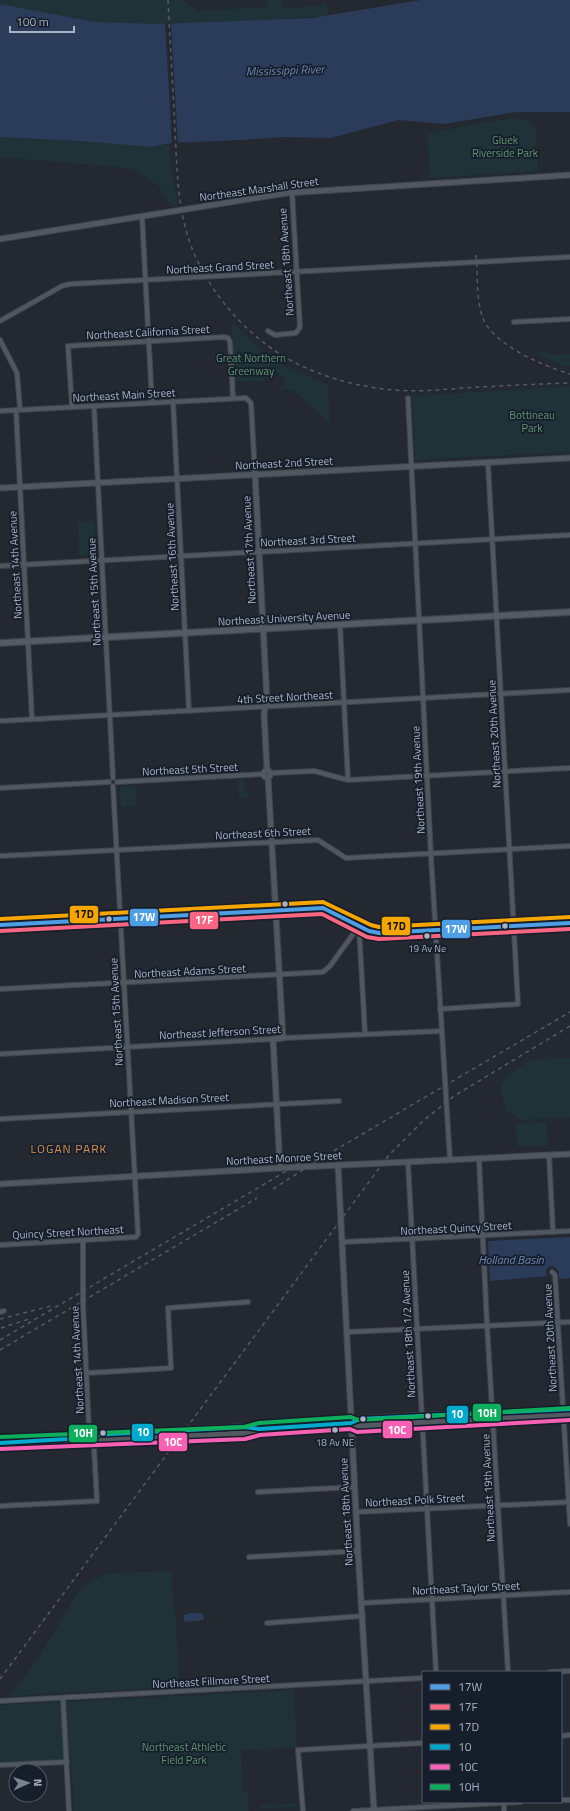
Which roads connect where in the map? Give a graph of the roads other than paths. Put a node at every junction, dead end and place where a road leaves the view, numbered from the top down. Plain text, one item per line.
1 (570, 175) edge
2 (292, 192) junction
3 (142, 216) junction
4 (0, 239) edge
5 (570, 257) edge
6 (297, 272) junction
7 (145, 280) junction
8 (570, 319) edge
9 (0, 321) edge
10 (514, 322) dead end
11 (268, 331) dead end
12 (0, 340) edge
13 (149, 341) junction
14 (233, 398) junction
15 (408, 398) dead end
16 (249, 400) joint
17 (173, 401) junction
18 (152, 402) junction
19 (72, 406) junction
20 (94, 406) junction
21 (18, 410) junction
22 (0, 411) edge
23 (570, 458) edge
24 (488, 462) junction
25 (411, 466) junction
26 (255, 474) junction
27 (177, 478) junction
28 (98, 483) junction
29 (20, 487) junction
30 (0, 488) edge
31 (570, 534) edge
32 (492, 539) junction
33 (415, 543) junction
34 (259, 552) junction
35 (181, 556) junction
36 (101, 561) junction
37 (24, 564) junction
38 (0, 566) edge
39 (570, 612) edge
40 (496, 616) junction
41 (419, 621) junction
42 (340, 625) junction
43 (263, 629) junction
44 (185, 633) junction
45 (106, 638) junction
46 (28, 642) junction
47 (0, 644) edge
48 (570, 690) edge
49 (501, 694) junction
50 (423, 698) junction
51 (344, 703) junction
52 (266, 707) junction
53 (189, 711) junction
54 (110, 714) junction
55 (32, 719) junction
56 (0, 721) edge
57 (570, 768) edge
58 (505, 771) junction
59 (267, 774) junction
60 (427, 776) junction
61 (113, 778) junction
62 (348, 780) junction
63 (109, 782) junction
64 (117, 782) junction
65 (113, 786) junction
66 (0, 788) edge
67 (271, 842) junction
68 (570, 846) edge
69 (509, 849) junction
70 (117, 850) junction
71 (431, 853) junction
72 (0, 856) edge
73 (275, 910) junction
74 (120, 918) junction
75 (570, 923) edge
76 (0, 925) edge
77 (358, 926) junction
78 (514, 926) junction
79 (436, 930) junction
80 (278, 975) junction
81 (124, 983) junction
82 (0, 989) edge
83 (440, 1009) junction
84 (442, 1031) junction
85 (365, 1034) junction
86 (283, 1038) junction
87 (273, 1039) junction
88 (127, 1048) junction
89 (0, 1054) edge
90 (339, 1101) dead end
91 (277, 1103) junction
92 (131, 1112) junction
93 (0, 1119) edge
94 (570, 1154) edge
95 (549, 1155) junction
96 (479, 1159) junction
97 (450, 1160) junction
98 (408, 1163) junction
99 (338, 1165) junction
100 (280, 1168) junction
101 (134, 1176) junction
102 (0, 1184) edge
103 (570, 1231) edge
104 (553, 1232) junction
105 (482, 1235) junction
106 (136, 1237) joint
107 (412, 1239) junction
108 (82, 1240) junction
109 (342, 1242) junction
110 (0, 1245) edge
111 (552, 1272) dead end
112 (248, 1302) dead end
113 (558, 1322) junction
114 (570, 1322) edge
115 (487, 1325) junction
116 (417, 1329) junction
117 (347, 1332) junction
118 (87, 1373) junction
119 (567, 1412) edge
120 (422, 1416) junction
121 (492, 1416) junction
122 (351, 1423) junction
123 (422, 1423) junction
124 (92, 1438) junction
125 (0, 1443) edge
126 (355, 1487) junction
127 (258, 1492) dead end
128 (569, 1502) edge
129 (498, 1505) junction
130 (0, 1506) edge
131 (427, 1508) junction
132 (356, 1512) junction
133 (570, 1524) edge
134 (358, 1551) junction
135 (250, 1557) dead end
136 (570, 1592) edge
137 (504, 1596) junction
138 (432, 1599) junction
139 (362, 1603) junction
140 (363, 1616) junction
141 (267, 1623) dead end
142 (436, 1671) edge
143 (508, 1671) edge
144 (422, 1678) edge
145 (367, 1681) junction
146 (63, 1698) junction
147 (0, 1701) edge
148 (422, 1743) edge
149 (371, 1746) junction
150 (67, 1762) junction
151 (0, 1766) edge
152 (488, 1803) edge
153 (374, 1810) edge
154 (69, 1811) edge
155 (302, 1811) edge
156 (353, 1811) edge

1 - 2 street, Northeast Marshall Street
2 - 3 street, Northeast Marshall Street
2 - 6 street, Northeast 18th Avenue
3 - 4 street, Northeast Marshall Street
3 - 7 street
5 - 6 street, Northeast Grand Street
6 - 7 street, Northeast Grand Street
6 - 11 street, Northeast 18th Avenue
7 - 9 street, Northeast Grand Street
7 - 13 street
8 - 10 street
12 - 21 street, Northeast 14th Avenue
13 - 14 street, Northeast California Street
13 - 18 street
13 - 19 street, Northeast California Street
14 - 16 street, Northeast Main Street
14 - 17 street, Northeast Main Street
15 - 25 street, Northeast 19th Avenue
16 - 26 street, Northeast 17th Avenue
17 - 18 street, Northeast Main Street
17 - 27 street, Northeast 16th Avenue
18 - 20 street, Northeast Main Street
19 - 20 street, Northeast Main Street
19 - 21 street, Northeast Main Street
20 - 28 street, Northeast 15th Avenue
21 - 22 street, Northeast Main Street
21 - 29 street, Northeast 14th Avenue
23 - 24 street, Northeast 2nd Street
24 - 25 street, Northeast 2nd Street
24 - 32 street, Northeast 20th Avenue
25 - 26 street, Northeast 2nd Street
25 - 33 street, Northeast 19th Avenue
26 - 27 street, Northeast 2nd Street
26 - 34 street, Northeast 17th Avenue
27 - 28 street, Northeast 2nd Street
27 - 35 street, Northeast 16th Avenue
28 - 29 street, Northeast 2nd Street
28 - 36 street, Northeast 15th Avenue
29 - 30 street, Northeast 2nd Street
29 - 37 street, Northeast 14th Avenue
31 - 32 street, Northeast 3rd Street
32 - 33 street, Northeast 3rd Street
32 - 40 street, Northeast 20th Avenue
33 - 34 street, Northeast 3rd Street
33 - 41 street, Northeast 19th Avenue
34 - 35 street, Northeast 3rd Street
34 - 43 street, Northeast 17th Avenue
35 - 36 street, Northeast 3rd Street
35 - 44 street, Northeast 16th Avenue
36 - 37 street, Northeast 3rd Street
36 - 45 street, Northeast 15th Avenue
37 - 38 street, Northeast 3rd Street
37 - 46 street, Northeast 14th Avenue
39 - 40 main road, Northeast University Avenue
40 - 41 main road, Northeast University Avenue
40 - 49 street, Northeast 20th Avenue
41 - 42 main road, Northeast University Avenue
41 - 50 street, Northeast 19th Avenue
42 - 43 main road, Northeast University Avenue
42 - 51 street
43 - 44 main road, Northeast University Avenue
43 - 52 street, Northeast 17th Avenue
44 - 45 main road, Northeast University Avenue
44 - 53 street, Northeast 16th Avenue
45 - 46 main road, Northeast University Avenue
45 - 54 street, Northeast 15th Avenue
46 - 47 main road, Northeast University Avenue
46 - 55 street, Northeast 14th Avenue
48 - 49 street, 4th Street Northeast
49 - 50 street, 4th Street Northeast
49 - 58 street, Northeast 20th Avenue
50 - 51 street, 4th Street Northeast
50 - 60 street, Northeast 19th Avenue
51 - 52 street, 4th Street Northeast
51 - 62 street
52 - 53 street, 4th Street Northeast
52 - 59 street, Northeast 17th Avenue
53 - 54 street, 4th Street Northeast
54 - 55 street, 4th Street Northeast
54 - 61 street, Northeast 15th Avenue
55 - 56 street, 4th Street Northeast
57 - 58 street, Northeast 5th Street
58 - 60 street, Northeast 5th Street
58 - 69 street, Northeast 20th Avenue
59 - 62 street, Northeast 5th Street
59 - 64 street, Northeast 5th Street
59 - 67 street, Northeast 17th Avenue
60 - 62 street, Northeast 5th Street
60 - 71 street, Northeast 19th Avenue
61 - 63 street
61 - 64 street
63 - 65 street
63 - 66 street
64 - 65 street
65 - 70 street, Northeast 15th Avenue
67 - 70 street, Northeast 6th Street
67 - 71 street, Northeast 6th Street
67 - 73 street, Northeast 17th Avenue
68 - 69 street, Northeast 6th Street
69 - 71 street, Northeast 6th Street
69 - 78 street, Northeast 20th Avenue
70 - 72 street, Northeast 6th Street
70 - 74 street, Northeast 15th Avenue
71 - 79 street, Northeast 19th Avenue
73 - 74 street
73 - 77 street
73 - 80 street, Northeast 17th Avenue
74 - 76 street
74 - 81 street, Northeast 15th Avenue
75 - 78 street
77 - 79 street
77 - 80 street, Northeast Adams Street
77 - 85 street
78 - 79 street
78 - 83 street, Northeast 20th Avenue
79 - 83 street, Northeast 19th Avenue
80 - 81 street, Northeast Adams Street
80 - 86 street, Northeast 17th Avenue
81 - 82 street, Northeast Adams Street
81 - 88 street, Northeast 15th Avenue
83 - 84 street, Northeast 19th Avenue
84 - 85 street, Northeast Jefferson Street
84 - 97 street, Northeast 19th Avenue
85 - 86 street, Northeast Jefferson Street
86 - 87 street, Northeast Jefferson Street
87 - 88 street, Northeast Jefferson Street
87 - 91 street
88 - 89 street, Northeast Jefferson Street
88 - 92 street, Northeast 15th Avenue
90 - 91 street, Northeast Madison Street
91 - 92 street, Northeast Madison Street
91 - 100 street
92 - 93 street, Northeast Madison Street
92 - 101 street, Northeast 15th Avenue
94 - 95 street, Northeast Monroe Street
95 - 96 street, Northeast Monroe Street
95 - 104 street
96 - 97 street, Northeast Monroe Street
96 - 105 street, Northeast 19th Avenue
97 - 98 street, Northeast Monroe Street
98 - 99 street, Northeast Monroe Street
98 - 107 street, Northeast 18th 1/2 Avenue
99 - 100 street, Northeast Monroe Street
99 - 109 street, Northeast 18th Avenue
100 - 101 street, Northeast Monroe Street
101 - 102 street, Northeast Monroe Street
101 - 106 street, Northeast 15th Avenue
103 - 104 street, Northeast Quincy Street
104 - 105 street, Northeast Quincy Street
105 - 107 street, Northeast Quincy Street
105 - 115 street, Northeast 19th Avenue
106 - 108 street, Quincy Street Northeast
107 - 109 street, Northeast Quincy Street
107 - 116 street, Northeast 18th 1/2 Avenue
108 - 110 street, Quincy Street Northeast
108 - 118 street, Northeast 14th Avenue
109 - 117 street, Northeast 18th Avenue
111 - 113 street, Northeast 20th Avenue
112 - 118 street
113 - 114 street
113 - 115 street
113 - 119 street, Northeast 20th Avenue
115 - 116 street
115 - 121 street, Northeast 19th Avenue
116 - 117 street
116 - 120 street, Northeast 18th 1/2 Avenue
117 - 122 street, Northeast 18th Avenue
118 - 124 street, Northeast 14th Avenue
119 - 121 main road
119 - 128 street, Northeast 20th Avenue
120 - 121 main road
120 - 122 main road
120 - 123 street, Northeast 18th 1/2 Avenue
121 - 123 main road
121 - 129 street, Northeast 19th Avenue
122 - 123 main road
122 - 124 main road
122 - 126 street, Northeast 18th Avenue
123 - 131 street, Northeast 18th 1/2 Avenue
124 - 125 main road
124 - 130 street, Northeast 14th Avenue
126 - 127 street
126 - 132 street, Northeast 18th Avenue
128 - 129 street, Northeast Polk Street
128 - 133 street, Northeast 20th Avenue
129 - 131 street, Northeast Polk Street
129 - 137 street, Northeast 19th Avenue
131 - 132 street, Northeast Polk Street
131 - 138 street, Northeast 18th 1/2 Avenue
132 - 134 street, Northeast 18th Avenue
134 - 135 street
134 - 139 street, Northeast 18th Avenue
136 - 137 street, Northeast Taylor Street
137 - 138 street, Northeast Taylor Street
137 - 143 street, Northeast 19th Avenue
138 - 139 street, Northeast Taylor Street
138 - 142 street, Northeast 18th 1/2 Avenue
139 - 140 street, Northeast 18th Avenue
140 - 141 street
140 - 145 street, Northeast 18th Avenue
144 - 145 street, Northeast Fillmore Street
145 - 146 street, Northeast Fillmore Street
145 - 149 street, Northeast 18th Avenue
146 - 147 street, Northeast Fillmore Street
146 - 150 street
148 - 149 street
149 - 153 street, Northeast 18th Avenue
149 - 155 street
150 - 151 street
150 - 154 street
152 - 153 street
153 - 156 street

